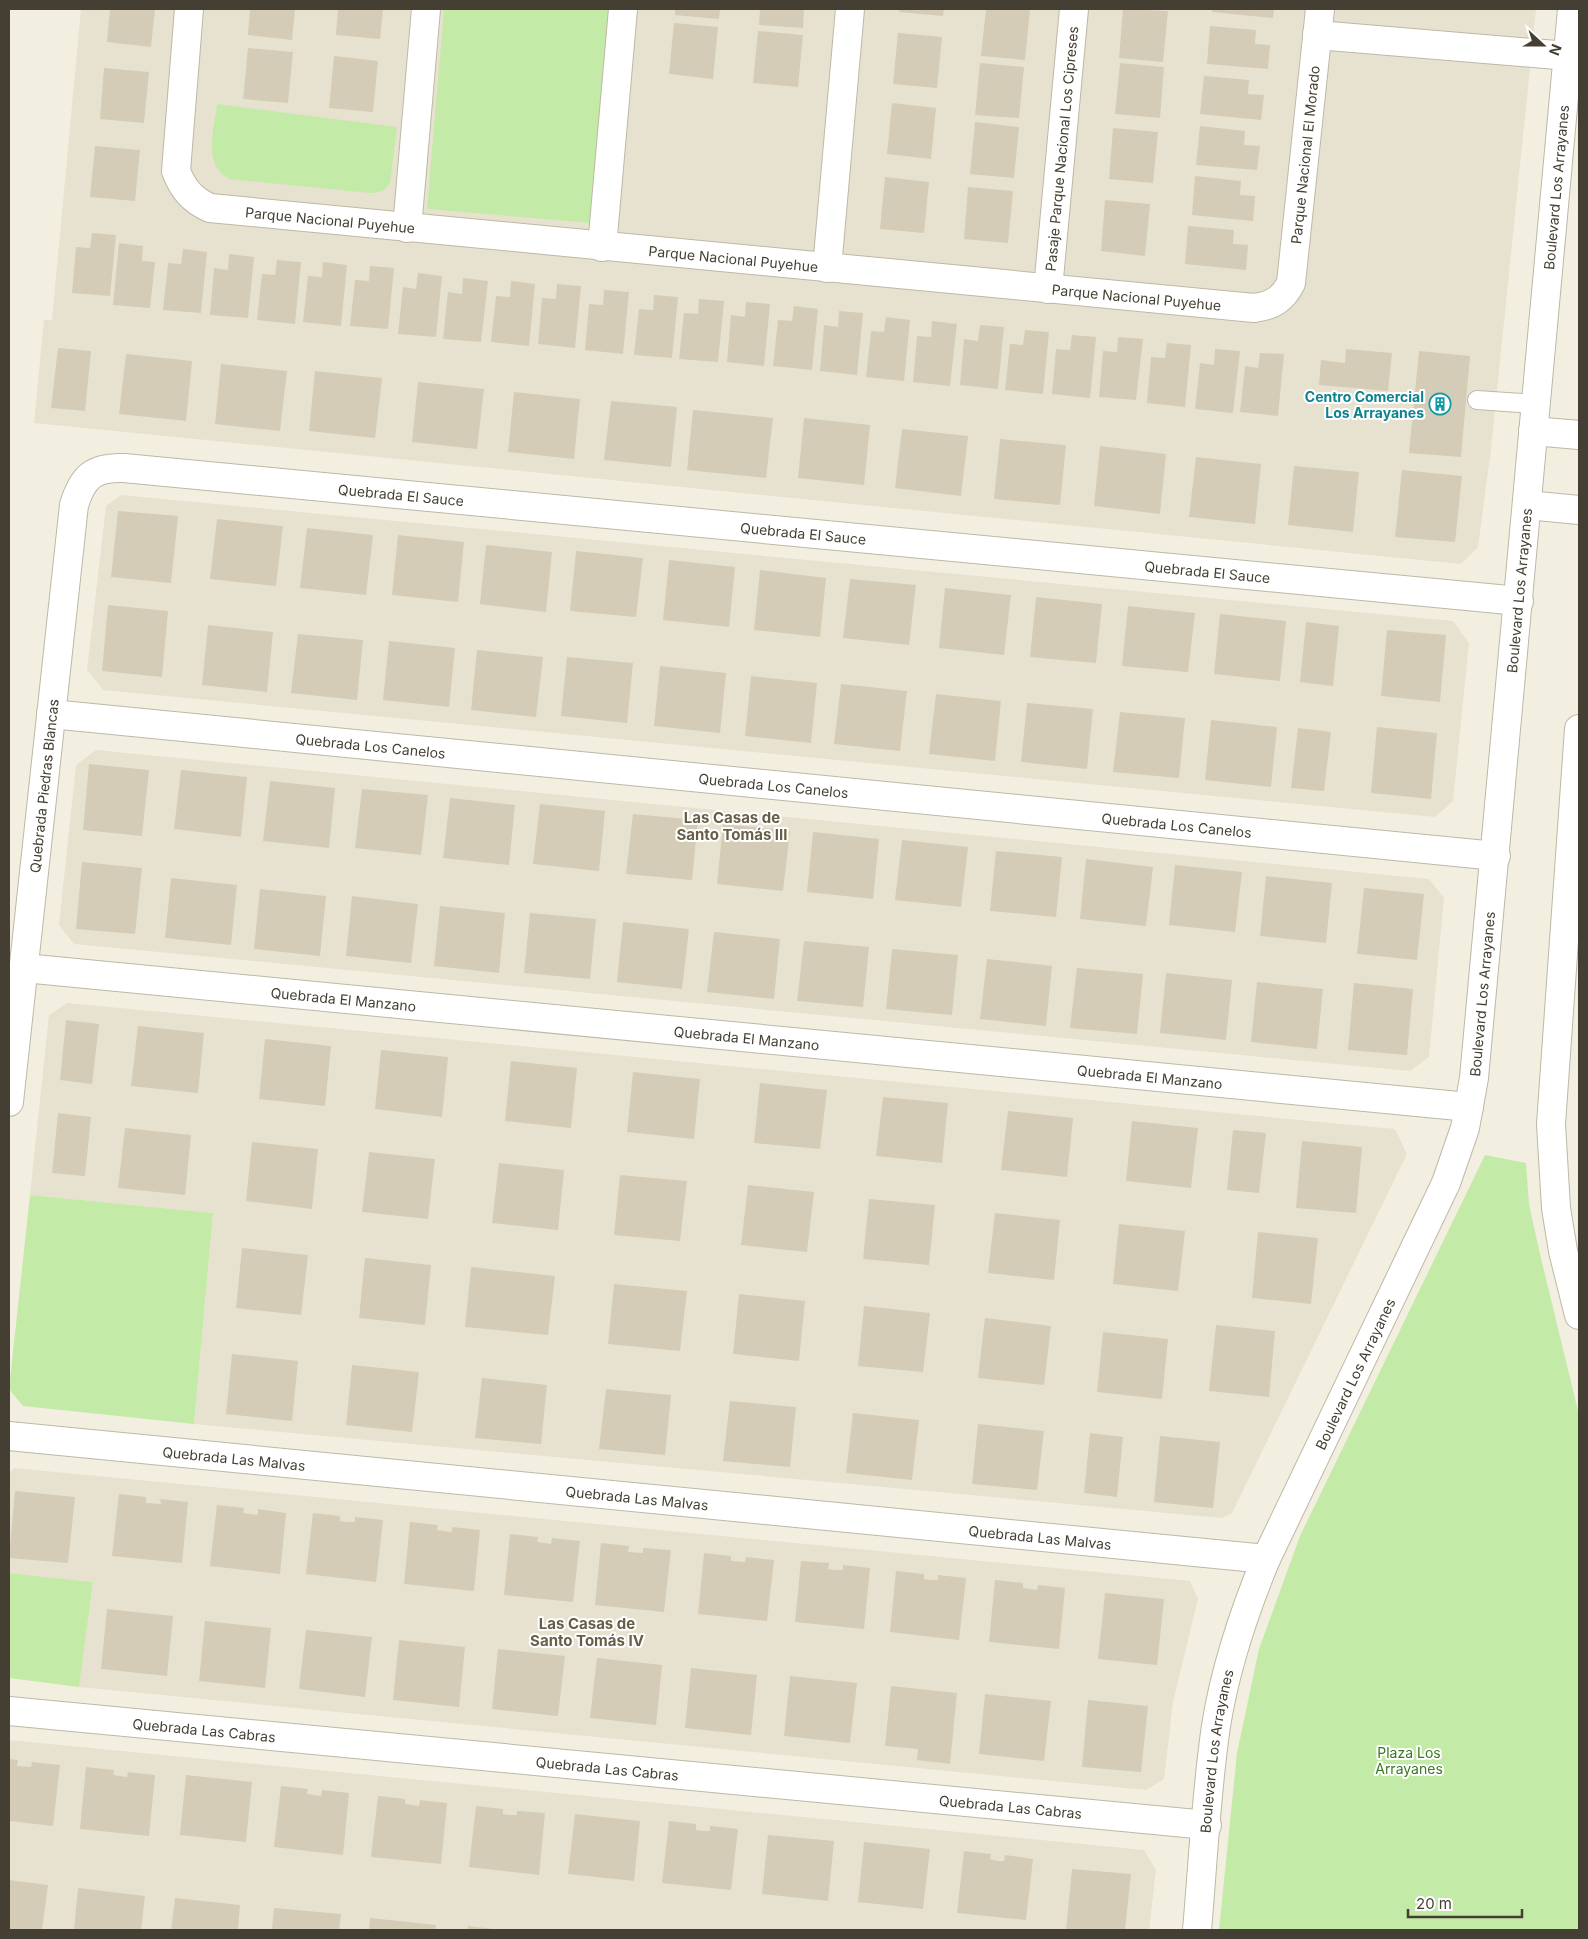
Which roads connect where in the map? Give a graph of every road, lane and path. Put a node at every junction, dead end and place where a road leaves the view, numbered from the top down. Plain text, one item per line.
1 (189, 9) edge
2 (426, 9) edge
3 (623, 9) edge
4 (850, 9) edge
5 (1074, 9) edge
6 (1572, 9) edge
7 (1319, 22) edge
8 (1568, 56) junction
9 (406, 228) junction
10 (602, 247) junction
11 (827, 268) junction
12 (1048, 289) junction
13 (1281, 299) joint
14 (1477, 400) dead end
15 (1535, 404) junction
16 (1533, 431) junction
17 (1579, 435) edge
18 (90, 475) joint
19 (1527, 505) junction
20 (1579, 510) edge
21 (1518, 601) junction
22 (52, 714) junction
23 (1579, 729) edge
24 (1496, 856) junction
25 (24, 968) junction
26 (9, 1102) edge
27 (1469, 1107) junction
28 (1579, 1316) edge
29 (9, 1436) edge
30 (1266, 1559) junction
31 (9, 1711) edge
32 (1206, 1825) junction
33 (1197, 1930) edge

1 - 9 street, Parque Nacional Puyehue
2 - 9 street
3 - 10 street
4 - 11 street
5 - 12 street, Pasaje Parque Nacional Los Cipreses
6 - 8 street, Boulevard Los Arrayanes
7 - 8 street
7 - 13 street, Parque Nacional El Morado
8 - 15 street, Boulevard Los Arrayanes
9 - 10 street, Parque Nacional Puyehue
10 - 11 street, Parque Nacional Puyehue
11 - 12 street, Parque Nacional Puyehue
12 - 13 street, Parque Nacional Puyehue
14 - 15 lane
15 - 16 street, Boulevard Los Arrayanes
16 - 17 street
16 - 19 street, Boulevard Los Arrayanes
18 - 21 street, Quebrada El Sauce
18 - 22 street, Quebrada Piedras Blancas
19 - 20 street
19 - 21 street, Boulevard Los Arrayanes
21 - 24 street, Boulevard Los Arrayanes
22 - 24 street, Quebrada Los Canelos
22 - 25 street, Quebrada Piedras Blancas
23 - 28 street
24 - 27 street, Boulevard Los Arrayanes
25 - 26 street, Quebrada Piedras Blancas
25 - 27 street, Quebrada El Manzano
27 - 30 street, Boulevard Los Arrayanes
29 - 30 street, Quebrada Las Malvas
30 - 32 street, Boulevard Los Arrayanes
31 - 32 street, Quebrada Las Cabras
32 - 33 street, Boulevard Los Arrayanes

